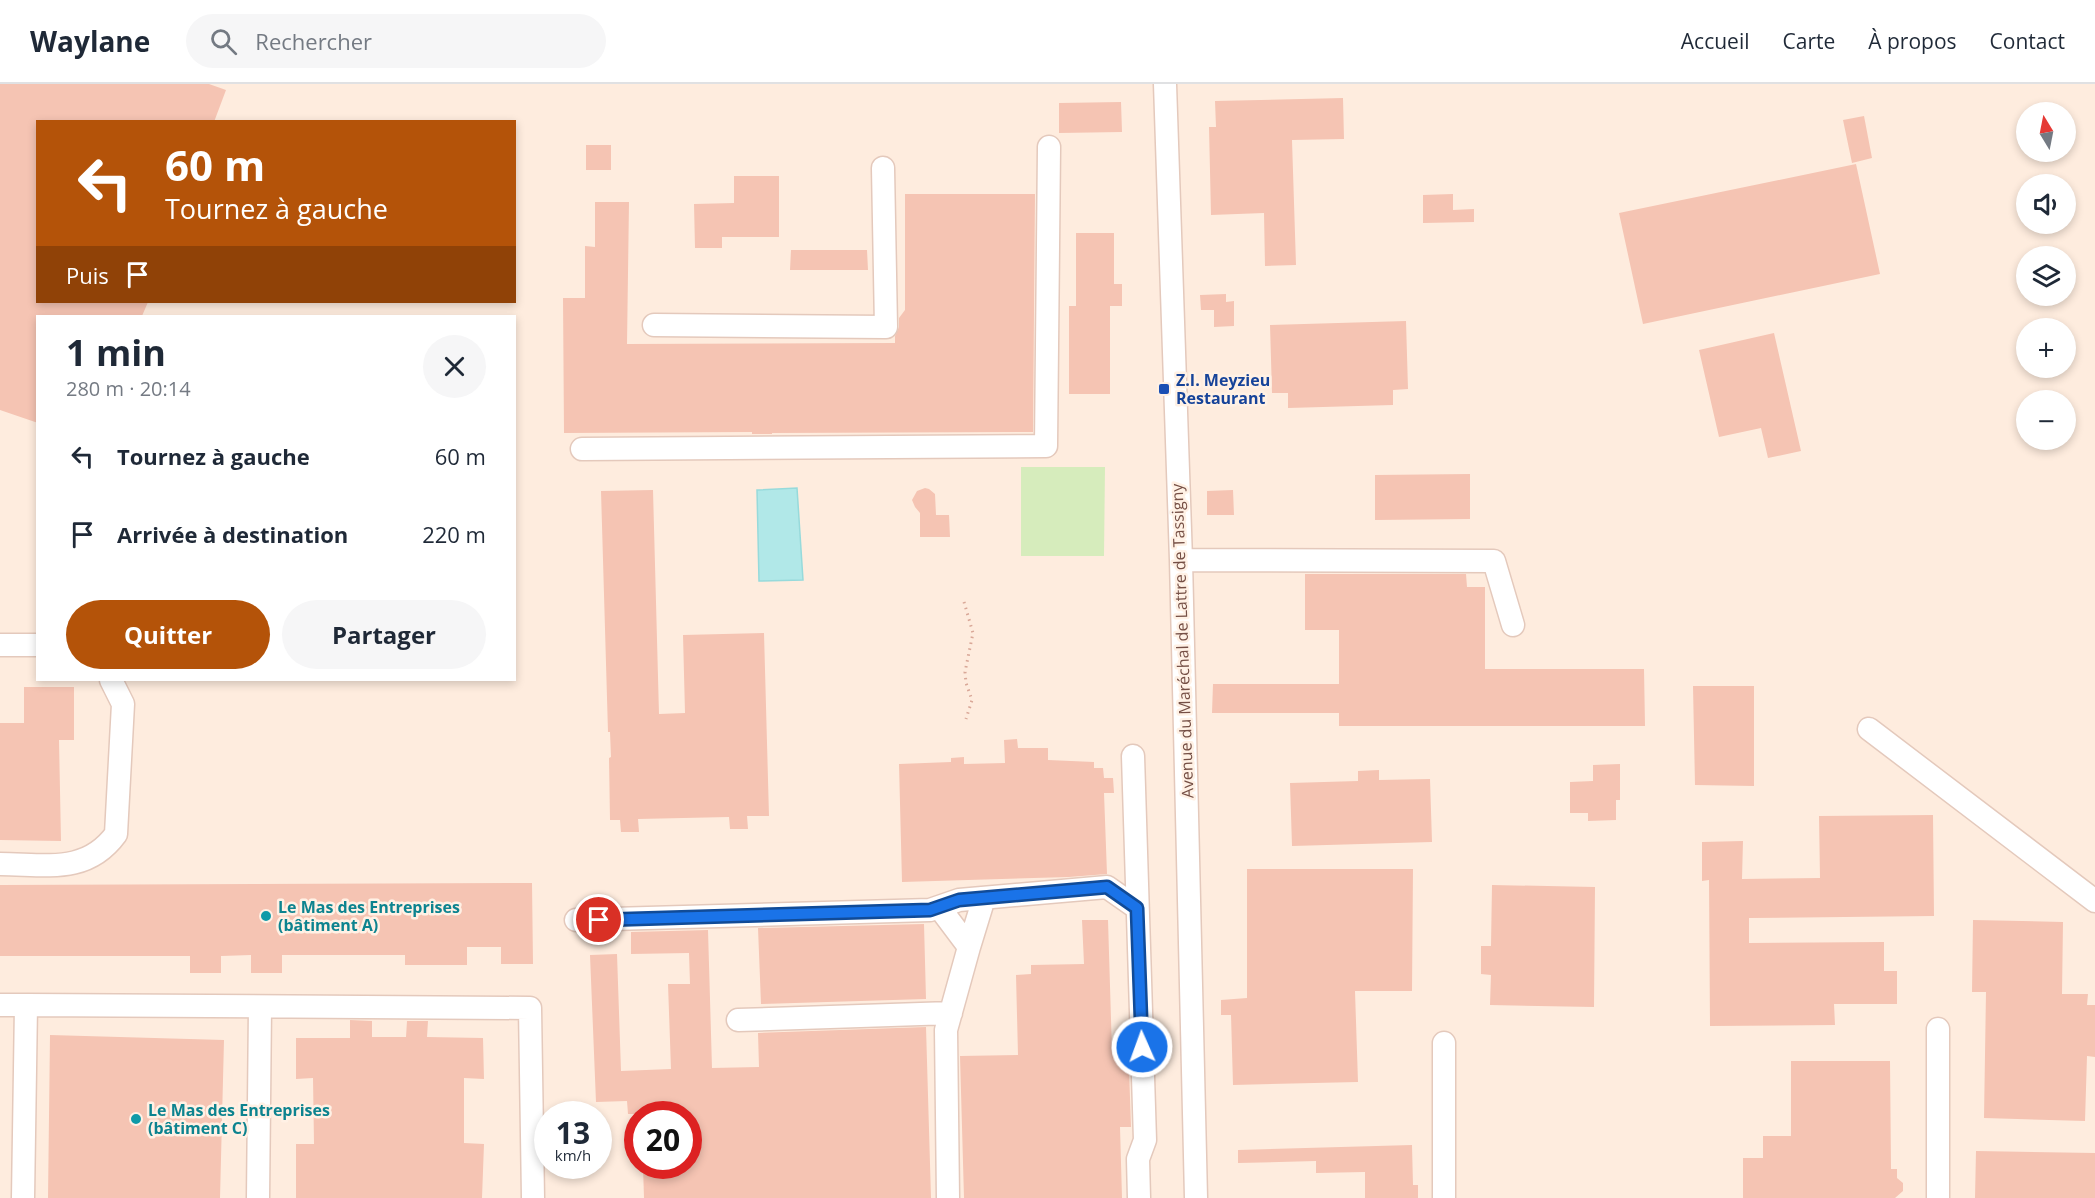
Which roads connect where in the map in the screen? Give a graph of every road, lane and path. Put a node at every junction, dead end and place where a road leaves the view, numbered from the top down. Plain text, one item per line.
1 (1165, 84) edge
2 (1049, 147) dead end
3 (883, 168) dead end
4 (654, 325) dead end
5 (582, 449) dead end
6 (1181, 560) junction
7 (964, 602) dead end
8 (1513, 625) dead end
9 (0, 645) edge
10 (36, 645) edge
11 (112, 681) edge
12 (966, 719) dead end
13 (1869, 729) dead end
14 (1133, 756) dead end
15 (0, 864) edge
16 (984, 898) junction
17 (2095, 901) edge
18 (939, 907) junction
19 (1137, 908) junction
20 (576, 920) dead end
21 (969, 947) junction
22 (0, 1005) edge
23 (26, 1005) junction
24 (260, 1006) junction
25 (951, 1013) junction
26 (738, 1020) dead end
27 (1938, 1029) dead end
28 (1444, 1043) dead end
29 (23, 1198) edge
30 (258, 1198) edge
31 (533, 1198) edge
32 (948, 1198) edge
33 (1139, 1198) edge
34 (1196, 1198) edge
35 (1444, 1198) edge
36 (1938, 1198) edge

1 - 6 street, Avenue du Maréchal de Lattre de Tassigny
2 - 5 street
3 - 4 street
6 - 8 street
6 - 34 street, Avenue du Maréchal de Lattre de Tassigny
7 - 12 path
9 - 10 street
11 - 15 street
13 - 17 street
14 - 19 street
16 - 18 street
16 - 19 street
16 - 21 street
18 - 20 street
18 - 21 street
19 - 33 street
21 - 25 street
22 - 23 street
23 - 24 street
23 - 29 street
24 - 30 street
24 - 31 street
25 - 26 street
25 - 32 street
27 - 36 street
28 - 35 street

